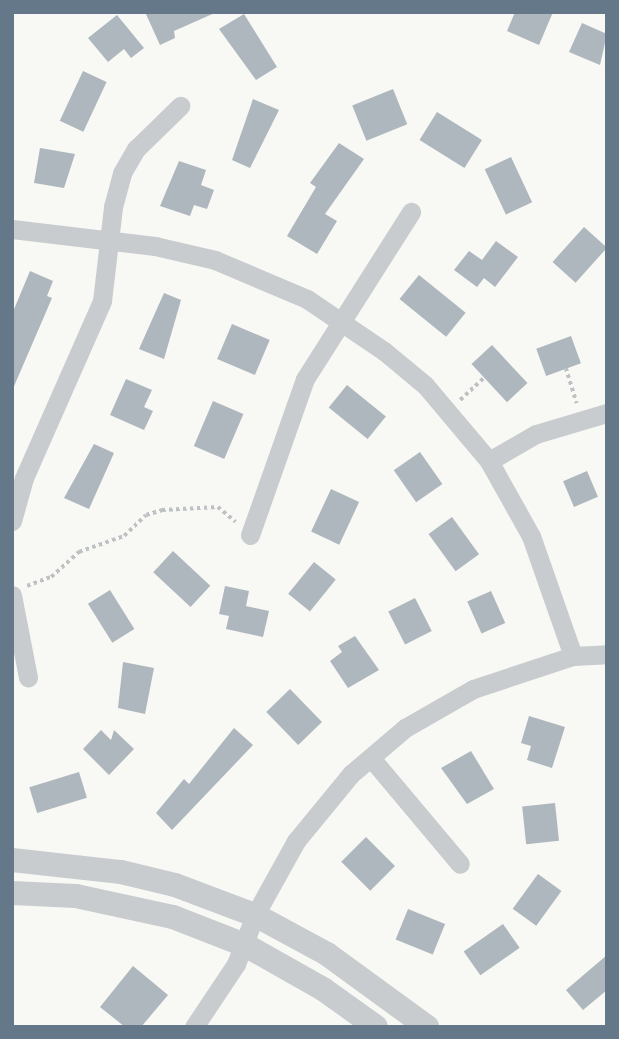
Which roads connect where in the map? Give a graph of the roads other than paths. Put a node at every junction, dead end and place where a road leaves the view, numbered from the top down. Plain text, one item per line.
1 (180, 106) dead end
2 (411, 212) dead end
3 (12, 229) edge
4 (110, 240) junction
5 (341, 321) junction
6 (607, 413) edge
7 (489, 461) junction
8 (12, 521) edge
9 (250, 535) road end
10 (19, 591) edge
11 (607, 654) edge
12 (573, 656) junction
13 (27, 677) dead end
14 (371, 758) junction
15 (12, 860) edge
16 (460, 864) dead end
17 (12, 893) edge
18 (255, 915) junction
19 (245, 946) junction
20 (194, 1027) edge
21 (376, 1027) edge
22 (427, 1027) edge

1 - 4 street
2 - 5 street
3 - 4 street
4 - 5 street
4 - 8 street
5 - 7 street
5 - 9 street
6 - 7 street
7 - 12 street
10 - 13 street
11 - 12 street
12 - 14 street
14 - 16 street
14 - 18 street
15 - 18 street
17 - 19 street
18 - 19 street
18 - 22 street
19 - 20 street
19 - 21 street

